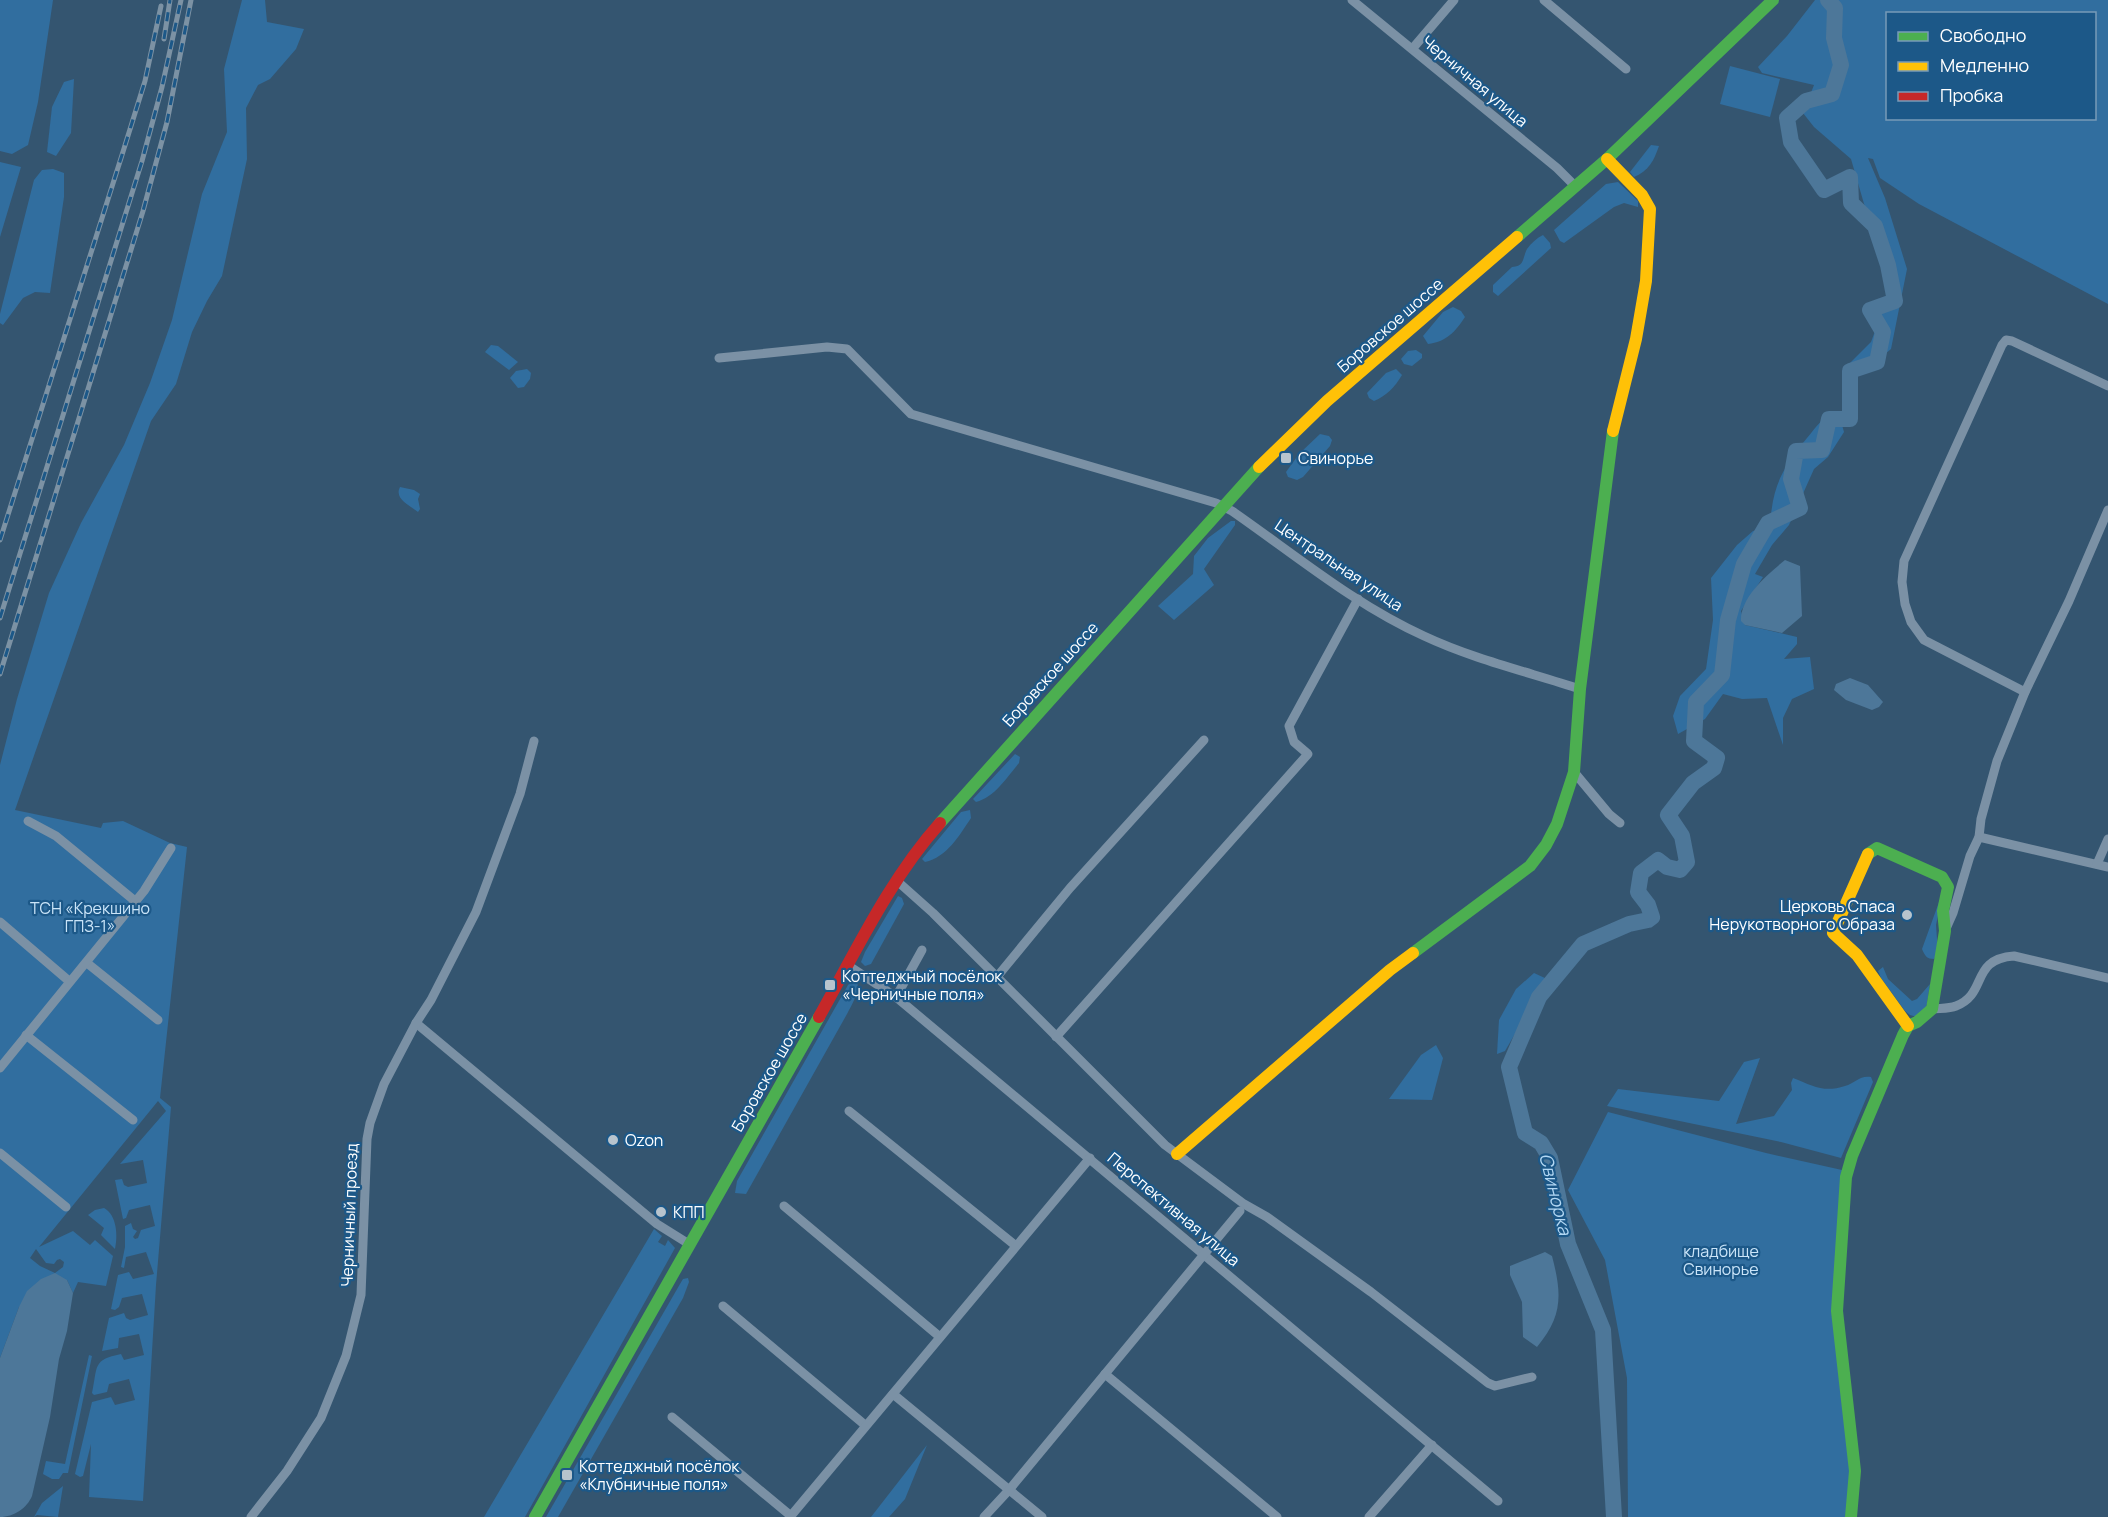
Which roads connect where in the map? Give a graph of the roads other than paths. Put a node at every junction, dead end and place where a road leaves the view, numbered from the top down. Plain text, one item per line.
1 (1353, 0) edge
2 (1454, 0) edge
3 (1544, 0) edge
4 (1773, 0) edge
5 (1413, 48) junction
6 (1626, 69) dead end
7 (1607, 159) junction
8 (1576, 187) junction
9 (719, 358) dead end
10 (2108, 386) edge
11 (1222, 506) junction
12 (2108, 510) edge
13 (1358, 599) junction
14 (1580, 689) junction
15 (2025, 692) junction
16 (1204, 740) dead end
17 (534, 741) dead end
18 (1574, 772) junction
19 (28, 822) dead end
20 (1620, 823) dead end
21 (1980, 837) junction
22 (2108, 839) edge
23 (171, 848) dead end
24 (2097, 864) junction
25 (2108, 867) edge
26 (896, 880) junction
27 (135, 901) junction
28 (0, 922) edge
29 (1945, 931) junction
30 (922, 950) dead end
31 (87, 963) junction
32 (849, 966) junction
33 (996, 978) junction
34 (2108, 978) edge
35 (69, 981) junction
36 (896, 997) junction
37 (1932, 1009) junction
38 (158, 1020) dead end
39 (416, 1023) junction
40 (1908, 1026) junction
41 (26, 1035) junction
42 (1056, 1037) junction
43 (0, 1068) edge
44 (849, 1111) dead end
45 (134, 1120) dead end
46 (0, 1153) edge
47 (1177, 1154) junction
48 (1090, 1158) junction
49 (784, 1206) dead end
50 (66, 1207) dead end
51 (1240, 1211) dead end
52 (689, 1244) junction
53 (1016, 1246) junction
54 (1204, 1254) junction
55 (723, 1306) dead end
56 (940, 1337) junction
57 (1105, 1374) junction
58 (1532, 1377) dead end
59 (893, 1394) junction
60 (672, 1417) dead end
61 (866, 1425) junction
62 (1432, 1445) junction
63 (1009, 1490) junction
64 (1498, 1501) dead end
65 (790, 1516) edge
66 (251, 1517) edge
67 (535, 1517) edge
68 (984, 1517) edge
69 (1042, 1517) edge
70 (1277, 1517) edge
71 (1369, 1517) edge
72 (1851, 1517) edge

1 - 5 street, Черничная улица
2 - 5 street
3 - 6 street
4 - 7 street, Боровское шоссе
5 - 8 street, Черничная улица
7 - 8 street, Боровское шоссе
7 - 14 street
8 - 11 street, Боровское шоссе
9 - 11 street, Центральная улица
10 - 15 street
11 - 13 street, Центральная улица
11 - 26 street, Боровское шоссе
12 - 15 street
13 - 14 street, Центральная улица
13 - 42 street
14 - 18 street
15 - 21 street
16 - 33 street
17 - 39 street, Черничный проезд
18 - 20 street
18 - 47 street
19 - 27 street
21 - 24 street
21 - 29 street
22 - 24 street
23 - 27 street
24 - 25 street
26 - 32 street, Боровское шоссе
26 - 33 street
27 - 31 street
28 - 35 street
29 - 37 street
29 - 40 street
30 - 36 street
31 - 35 street
31 - 38 street
32 - 36 street, Перспективная улица
32 - 52 street, Боровское шоссе
33 - 42 street
34 - 37 street
35 - 41 street
36 - 48 street, Перспективная улица
37 - 40 street
39 - 52 street
39 - 66 street, Черничный проезд
40 - 72 street
41 - 43 street
41 - 45 street
42 - 47 street
44 - 53 street
46 - 50 street
47 - 58 street
48 - 53 street
48 - 54 street, Перспективная улица
49 - 56 street
51 - 54 street
52 - 67 street, Боровское шоссе
53 - 56 street
54 - 57 street
54 - 62 street, Перспективная улица
55 - 61 street
56 - 59 street
57 - 63 street
57 - 70 street
59 - 61 street
59 - 63 street
60 - 65 street
61 - 65 street
62 - 64 street, Перспективная улица
62 - 71 street
63 - 68 street
63 - 69 street

